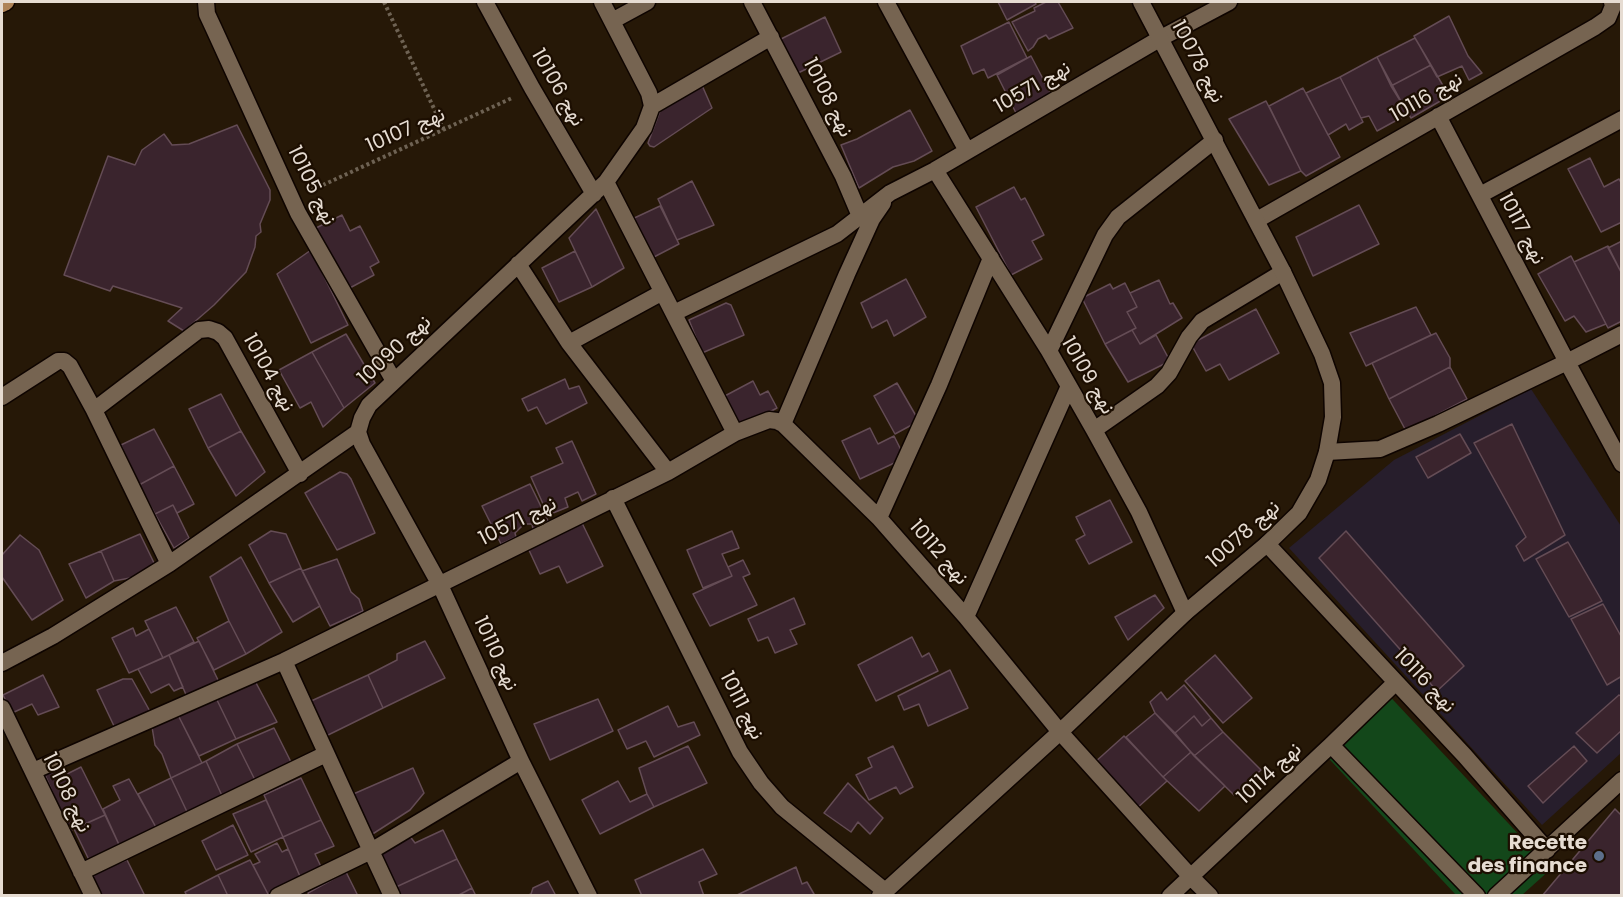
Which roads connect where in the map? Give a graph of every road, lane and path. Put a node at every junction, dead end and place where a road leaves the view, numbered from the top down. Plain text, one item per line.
1 (6, 2) edge
2 (206, 2) edge
3 (384, 2) edge
4 (485, 2) edge
5 (602, 2) edge
6 (647, 2) edge
7 (752, 2) edge
8 (886, 2) edge
9 (1141, 2) edge
10 (1229, 2) edge
11 (2, 4) edge
12 (1612, 4) edge
13 (612, 21) junction
14 (771, 37) junction
15 (1161, 39) junction
16 (531, 88) junction
17 (652, 106) junction
18 (1438, 116) junction
19 (1622, 119) edge
20 (444, 130) junction
21 (1215, 140) junction
22 (967, 151) junction
23 (935, 170) junction
24 (600, 188) junction
25 (890, 193) junction
26 (1480, 195) junction
27 (292, 199) junction
28 (860, 216) junction
29 (1257, 220) junction
30 (990, 258) junction
31 (518, 264) junction
32 (1283, 272) junction
33 (661, 292) junction
34 (674, 312) junction
35 (1622, 334) edge
36 (569, 343) junction
37 (1049, 351) junction
38 (1567, 362) junction
39 (394, 381) junction
40 (1069, 386) junction
41 (2, 397) edge
42 (94, 410) junction
43 (776, 422) junction
44 (1095, 430) junction
45 (358, 432) junction
46 (735, 433) junction
47 (1327, 452) junction
48 (1622, 464) edge
49 (668, 472) junction
50 (300, 474) junction
51 (613, 498) junction
52 (879, 518) junction
53 (1267, 544) junction
54 (169, 564) junction
55 (440, 585) junction
56 (1185, 613) junction
57 (966, 617) junction
58 (284, 661) junction
59 (2, 663) edge
60 (1396, 682) junction
61 (2, 708) edge
62 (1060, 732) junction
63 (1331, 745) junction
64 (326, 754) junction
65 (520, 760) junction
66 (33, 771) junction
67 (1619, 788) edge
68 (1547, 850) junction
69 (371, 851) junction
70 (81, 872) junction
71 (1191, 877) junction
72 (883, 893) edge
73 (93, 896) edge
74 (278, 896) edge
75 (392, 896) edge
76 (589, 896) edge
77 (1170, 896) edge
78 (1210, 896) edge
79 (1477, 896) edge
80 (1496, 896) edge

1 - 11 highway
2 - 27 street, نهج 10105
3 - 20 path
4 - 16 street, نهج 10106
5 - 13 street
6 - 13 street
7 - 14 street, نهج 10108
8 - 22 street
9 - 15 street, نهج 10078
10 - 15 street, نهج 10571
12 - 18 street, نهج 10116
13 - 17 street
14 - 17 street
14 - 28 street, نهج 10108
15 - 21 street, نهج 10078
15 - 22 street, نهج 10571
16 - 20 path, نهج 10107
16 - 24 street, نهج 10106
17 - 24 street, نهج 10090
18 - 26 street, نهج 10117
18 - 29 street, نهج 10116
19 - 26 street
20 - 27 path, نهج 10107
21 - 29 street, نهج 10078
21 - 37 street
22 - 23 street, نهج 10571
23 - 25 street, نهج 10571
23 - 30 street, نهج 10109
24 - 31 street, نهج 10090
24 - 33 street, نهج 10106
25 - 28 street, نهج 10571
25 - 43 street
26 - 38 street, نهج 10117
27 - 39 street, نهج 10105
28 - 34 street, نهج 10571
29 - 32 street, نهج 10078
30 - 37 street, نهج 10109
30 - 52 street
31 - 36 street
31 - 39 street, نهج 10090
32 - 44 street
32 - 47 street, نهج 10078
33 - 34 street, نهج 10106
33 - 36 street
34 - 46 street, نهج 10106
35 - 38 street
36 - 49 street
37 - 40 street, نهج 10109
38 - 47 street
38 - 48 street, نهج 10117
39 - 45 street, نهج 10090
40 - 44 street, نهج 10109
40 - 57 street
41 - 42 street
42 - 50 street, نهج 10104
42 - 54 street
43 - 46 street, نهج 10571
43 - 52 street, نهج 10112
44 - 56 street, نهج 10109
45 - 50 street
45 - 55 street, نهج 10110
46 - 49 street, نهج 10571
47 - 53 street, نهج 10078
49 - 51 street, نهج 10571
50 - 54 street
51 - 55 street, نهج 10571
51 - 72 street, نهج 10111
52 - 57 street, نهج 10112
53 - 56 street, نهج 10078
53 - 60 street, نهج 10116
54 - 59 street
55 - 58 street, نهج 10571
55 - 65 street, نهج 10110
56 - 62 street, نهج 10078
57 - 62 street, نهج 10112
58 - 64 street
58 - 66 street, نهج 10571
60 - 63 street, نهج 10114
60 - 68 street, نهج 10116
61 - 66 street, نهج 10108
62 - 71 street, نهج 10112
62 - 72 street, نهج 10078
63 - 71 street, نهج 10114
63 - 79 street
64 - 69 street
64 - 70 street
65 - 69 street
65 - 76 street, نهج 10110
66 - 70 street, نهج 10108
67 - 68 street
68 - 80 street
69 - 74 street
69 - 75 street
70 - 73 street, نهج 10108
71 - 77 street, نهج 10114
71 - 78 street, نهج 10112

